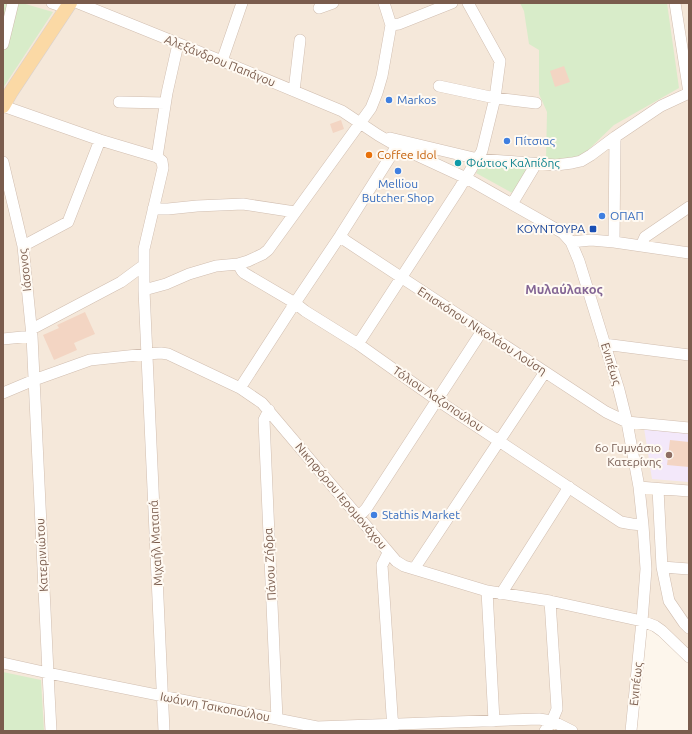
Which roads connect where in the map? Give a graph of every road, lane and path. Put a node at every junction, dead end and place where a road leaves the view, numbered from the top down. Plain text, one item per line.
1 (13, 3) edge
2 (52, 3) edge
3 (242, 3) edge
4 (332, 3) edge
5 (384, 3) edge
6 (452, 3) edge
7 (468, 3) edge
8 (675, 3) edge
9 (72, 5) edge
10 (319, 8) dead end
11 (390, 25) junction
12 (300, 40) dead end
13 (3, 44) edge
14 (178, 44) junction
15 (222, 61) junction
16 (439, 86) dead end
17 (294, 91) junction
18 (689, 93) edge
19 (495, 98) junction
20 (119, 102) dead end
21 (165, 103) junction
22 (536, 103) dead end
23 (3, 106) edge
24 (360, 124) junction
25 (378, 135) junction
26 (615, 137) junction
27 (100, 140) junction
28 (396, 146) junction
29 (160, 159) junction
30 (478, 159) junction
31 (3, 162) edge
32 (536, 164) junction
33 (466, 178) junction
34 (512, 204) junction
35 (689, 207) edge
36 (153, 209) junction
37 (295, 212) junction
38 (340, 236) junction
39 (571, 242) junction
40 (614, 242) junction
41 (23, 246) junction
42 (641, 246) junction
43 (689, 253) edge
44 (238, 264) junction
45 (144, 265) junction
46 (401, 278) junction
47 (144, 290) junction
48 (295, 303) junction
49 (482, 331) junction
50 (32, 332) junction
51 (3, 339) edge
52 (358, 344) junction
53 (604, 344) junction
54 (147, 354) junction
55 (689, 355) edge
56 (545, 372) junction
57 (34, 380) junction
58 (240, 388) junction
59 (3, 393) edge
60 (437, 400) junction
61 (269, 410) junction
62 (627, 422) junction
63 (689, 428) edge
64 (500, 441) junction
65 (569, 487) junction
66 (639, 487) junction
67 (658, 489) junction
68 (689, 491) edge
69 (358, 517) junction
70 (643, 525) junction
71 (388, 553) junction
72 (662, 567) junction
73 (414, 569) junction
74 (689, 569) edge
75 (487, 591) junction
76 (501, 594) junction
77 (550, 601) junction
78 (642, 621) junction
79 (689, 628) edge
80 (684, 647) edge
81 (689, 657) edge
82 (3, 663) edge
83 (48, 674) junction
84 (163, 697) junction
85 (277, 719) junction
86 (494, 721) junction
87 (552, 721) junction
88 (393, 728) edge
89 (316, 729) edge
90 (52, 731) edge
91 (164, 731) edge
92 (545, 731) edge
93 (572, 731) edge
94 (631, 731) edge

1 - 13 street
2 - 9 street, Αλεξάνδρου Παπάγου
3 - 15 street
4 - 10 street
5 - 11 street
6 - 11 street
7 - 19 street
8 - 18 street
9 - 14 street, Αλεξάνδρου Παπάγου
9 - 23 main road
11 - 24 street
12 - 17 street
14 - 15 street, Αλεξάνδρου Παπάγου
14 - 21 street, Μιχαήλ Ματαπά
15 - 17 street, Αλεξάνδρου Παπάγου
16 - 19 street
17 - 24 street, Αλεξάνδρου Παπάγου
18 - 26 street
19 - 22 street
19 - 30 street
20 - 21 street
21 - 29 street, Μιχαήλ Ματαπά
23 - 27 street
24 - 25 street, Ενιπέως
24 - 37 street
25 - 28 street, Ενιπέως
25 - 30 street
26 - 32 street
26 - 40 street
27 - 29 street
27 - 41 street
28 - 33 street, Ενιπέως
28 - 38 street
29 - 36 street, Μιχαήλ Ματαπά
30 - 32 street
30 - 33 street
31 - 41 street, Ιάσονος
32 - 34 street
33 - 34 street, Ενιπέως
33 - 46 street
34 - 39 street, Ενιπέως
35 - 42 street
36 - 37 street
36 - 45 street, Μιχαήλ Ματαπά
37 - 44 street
38 - 46 street, Επισκόπου Νικολάου Λούση
38 - 48 street
39 - 40 street
39 - 53 street, Ενιπέως
40 - 42 street
41 - 50 street, Ιάσονος
42 - 43 street
44 - 47 street
44 - 48 street, Τόλιου Λαζοπούλου
45 - 47 street, Μιχαήλ Ματαπά
45 - 50 street
46 - 49 street, Επισκόπου Νικολάου Λούση
46 - 52 street
47 - 54 street, Μιχαήλ Ματαπά
48 - 52 street, Τόλιου Λαζοπούλου
48 - 58 street
49 - 56 street, Επισκόπου Νικολάου Λούση
49 - 60 street
50 - 51 street
50 - 57 street, Ιάσονος
52 - 60 street, Τόλιου Λαζοπούλου
53 - 55 street
53 - 62 street, Ενιπέως
54 - 57 street, Νικηφόρου Ιερομονάχου
54 - 58 street, Νικηφόρου Ιερομονάχου
54 - 84 street, Μιχαήλ Ματαπά
56 - 62 street, Επισκόπου Νικολάου Λούση
56 - 64 street
57 - 59 street, Νικηφόρου Ιερομονάχου
57 - 83 street, Κατερινιώτου
58 - 61 street, Νικηφόρου Ιερομονάχου
60 - 64 street, Τόλιου Λαζοπούλου
60 - 69 street
61 - 69 street, Νικηφόρου Ιερομονάχου
61 - 85 street, Πάνου Ζήδρα
62 - 63 street, Επισκόπου Νικολάου Λούση
62 - 66 street, Ενιπέως
64 - 65 street, Τόλιου Λαζοπούλου
64 - 73 street
65 - 70 street, Τόλιου Λαζοπούλου
65 - 76 street
66 - 67 street
66 - 70 street, Ενιπέως
67 - 68 street
67 - 72 street
69 - 71 street, Νικηφόρου Ιερομονάχου
70 - 78 street, Ενιπέως
71 - 73 street, Νικηφόρου Ιερομονάχου
71 - 88 street
72 - 74 street
72 - 79 street
73 - 75 street, Νικηφόρου Ιερομονάχου
75 - 76 street, Νικηφόρου Ιερομονάχου
75 - 86 street
76 - 77 street, Νικηφόρου Ιερομονάχου
77 - 78 street, Νικηφόρου Ιερομονάχου
77 - 87 street
78 - 80 street, Νικηφόρου Ιερομονάχου
78 - 94 street, Ενιπέως
80 - 81 street, Νικηφόρου Ιερομονάχου
82 - 83 street, Ιωάννη Τσικοπούλου
83 - 84 street, Ιωάννη Τσικοπούλου
83 - 90 street, Κατερινιώτου
84 - 85 street, Ιωάννη Τσικοπούλου
84 - 91 street, Μιχαήλ Ματαπά
85 - 89 street, Ιωάννη Τσικοπούλου
86 - 87 street, Ιωάννη Τσικοπούλου
86 - 88 street, Ιωάννη Τσικοπούλου
87 - 92 street
87 - 93 street, Ιωάννη Τσικοπούλου
88 - 89 street, Ιωάννη Τσικοπούλου

